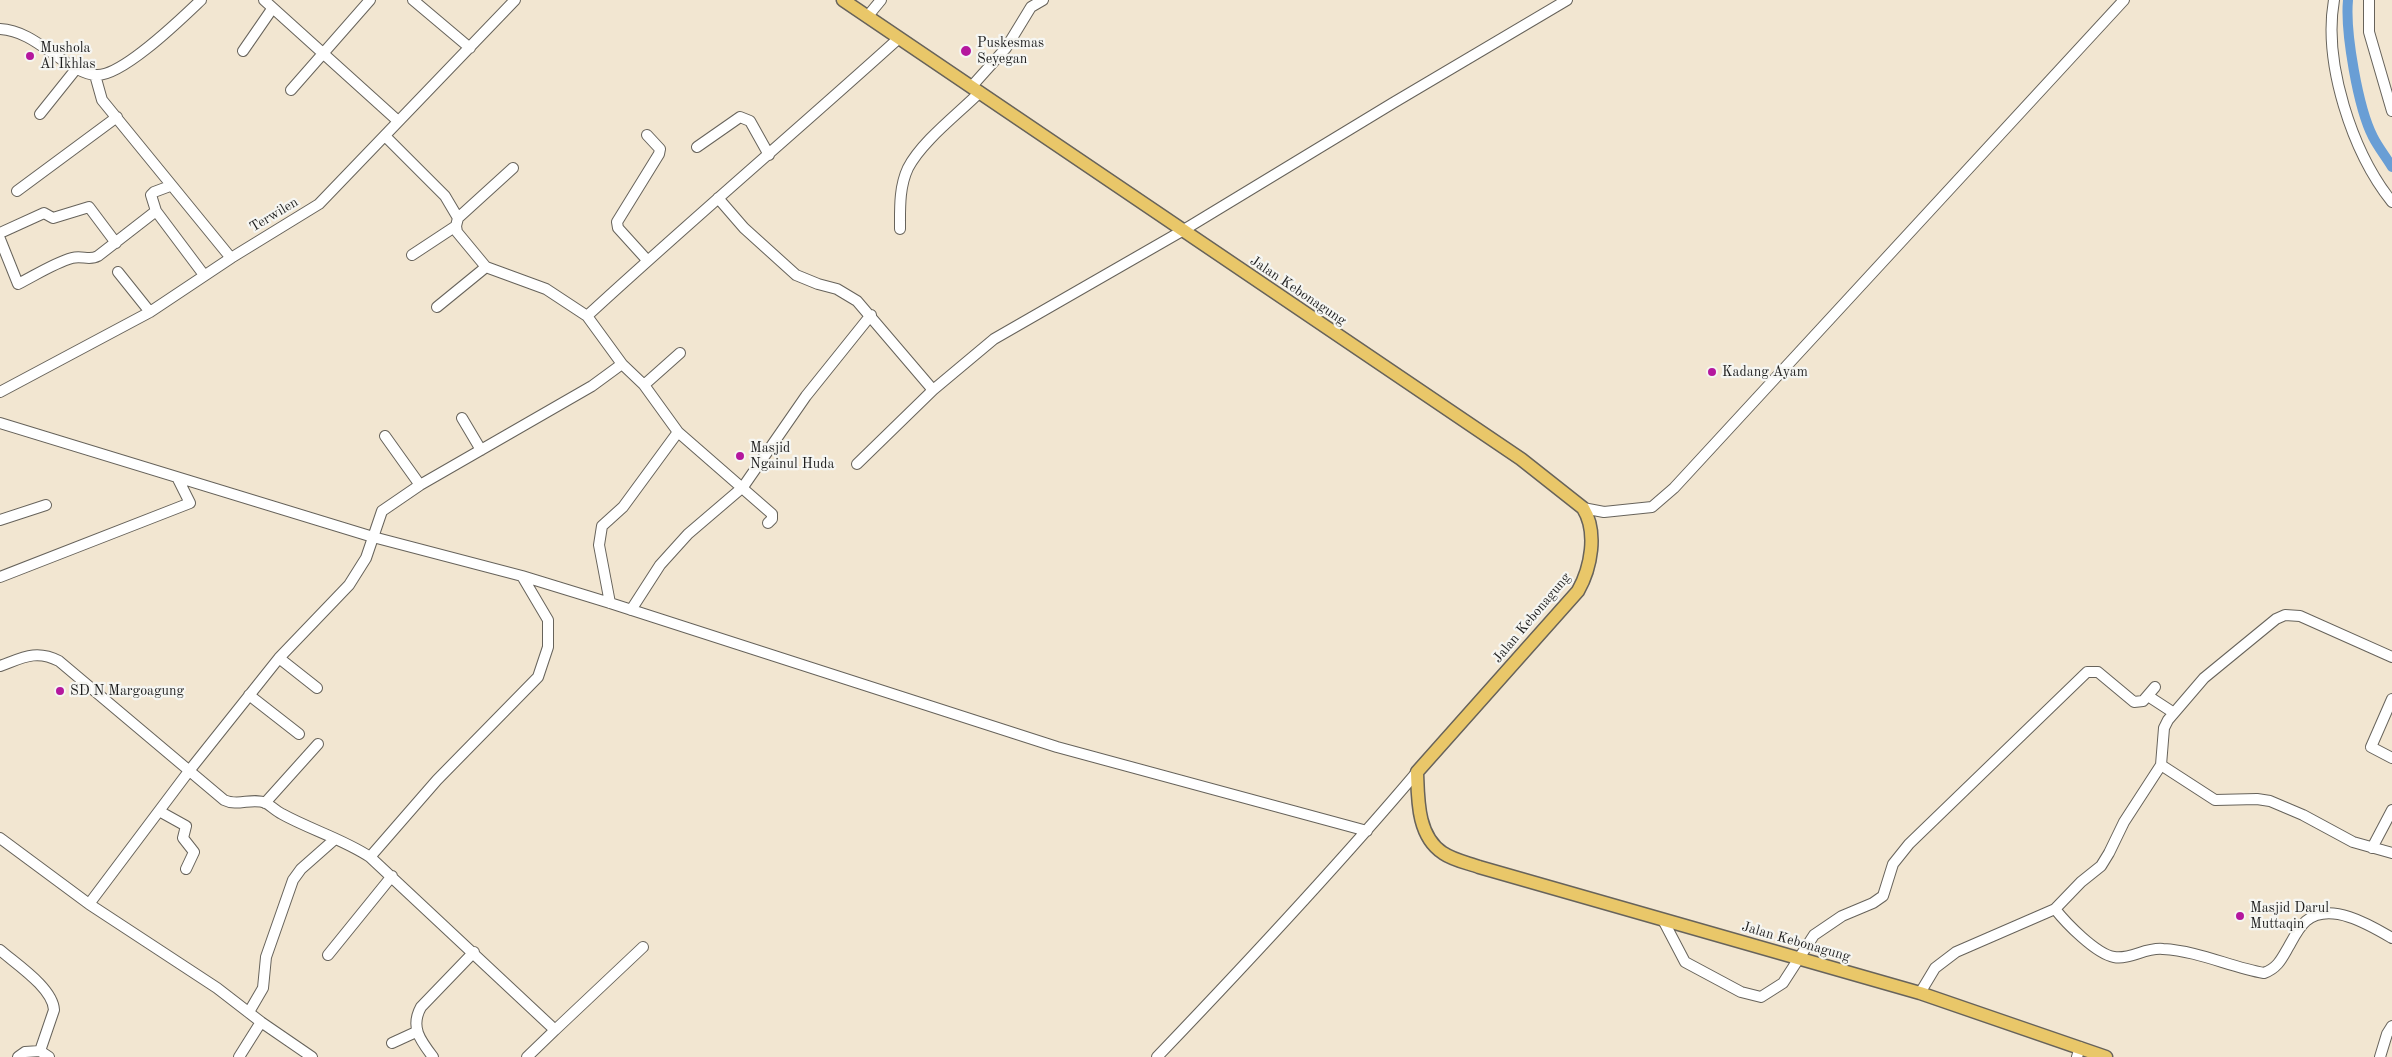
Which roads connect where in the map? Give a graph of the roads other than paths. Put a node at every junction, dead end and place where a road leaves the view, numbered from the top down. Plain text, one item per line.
1 (201, 0) edge
2 (264, 0) edge
3 (370, 0) edge
4 (413, 0) edge
5 (515, 0) edge
6 (843, 0) edge
7 (882, 0) edge
8 (1043, 0) edge
9 (1567, 0) edge
10 (2124, 0) edge
11 (2334, 0) edge
12 (2369, 0) edge
13 (272, 9) junction
14 (867, 17) junction
15 (0, 29) edge
16 (898, 39) junction
17 (470, 48) junction
18 (243, 51) dead end
19 (323, 54) junction
20 (76, 69) junction
21 (95, 75) junction
22 (976, 89) junction
23 (291, 90) dead end
24 (2392, 110) edge
25 (40, 114) dead end
26 (117, 117) junction
27 (398, 121) junction
28 (647, 135) dead end
29 (385, 136) junction
30 (697, 146) dead end
31 (768, 156) junction
32 (513, 168) dead end
33 (170, 186) junction
34 (17, 191) dead end
35 (718, 198) junction
36 (2392, 202) edge
37 (156, 211) junction
38 (457, 222) junction
39 (900, 229) dead end
40 (1182, 231) junction
41 (0, 234) edge
42 (0, 239) edge
43 (116, 243) junction
44 (412, 255) dead end
45 (231, 258) junction
46 (647, 260) junction
47 (486, 267) junction
48 (118, 272) dead end
49 (204, 275) junction
50 (437, 307) dead end
51 (150, 312) junction
52 (871, 315) junction
53 (586, 316) junction
54 (680, 353) dead end
55 (622, 364) junction
56 (644, 386) junction
57 (933, 390) junction
58 (0, 392) edge
59 (462, 418) dead end
60 (0, 423) edge
61 (678, 432) junction
62 (384, 436) dead end
63 (481, 450) junction
64 (857, 464) dead end
65 (178, 479) junction
66 (420, 485) junction
67 (742, 487) junction
68 (46, 505) dead end
69 (1582, 508) junction
70 (0, 520) edge
71 (768, 523) dead end
72 (374, 537) junction
73 (522, 576) junction
74 (0, 577) edge
75 (610, 603) junction
76 (631, 610) junction
77 (2392, 657) edge
78 (278, 658) junction
79 (0, 666) edge
80 (2155, 687) dead end
81 (317, 688) dead end
82 (248, 695) junction
83 (2148, 696) junction
84 (2392, 699) edge
85 (2174, 713) junction
86 (299, 734) dead end
87 (318, 744) dead end
88 (2392, 758) edge
89 (2161, 765) junction
90 (189, 771) junction
91 (1417, 772) junction
92 (265, 803) junction
93 (2392, 810) edge
94 (158, 811) junction
95 (1367, 831) junction
96 (0, 838) edge
97 (336, 839) junction
98 (2372, 848) junction
99 (2392, 853) edge
100 (370, 857) junction
101 (186, 869) dead end
102 (392, 876) junction
103 (89, 904) junction
104 (2055, 908) junction
105 (1663, 920) junction
106 (2392, 938) edge
107 (643, 947) dead end
108 (0, 950) edge
109 (474, 952) junction
110 (328, 955) dead end
111 (1797, 958) junction
112 (1920, 993) junction
113 (249, 1012) junction
114 (261, 1022) junction
115 (2392, 1026) edge
116 (556, 1030) junction
117 (416, 1032) junction
118 (392, 1043) dead end
119 (2079, 1052) edge
120 (45, 1054) edge
121 (18, 1057) edge
122 (239, 1057) edge
123 (312, 1057) edge
124 (433, 1057) edge
125 (527, 1057) edge
126 (1157, 1057) edge
127 (2106, 1057) edge
128 (2380, 1057) edge

1 - 21 street
2 - 13 street
3 - 19 street
4 - 17 street
5 - 17 street, Terwilen
6 - 14 main road, Jalan Kebonagung
7 - 14 street
8 - 22 street
9 - 40 street
10 - 69 street
11 - 36 street
12 - 24 street
13 - 18 street
13 - 19 street
14 - 16 main road, Jalan Kebonagung
15 - 20 street
16 - 22 main road, Jalan Kebonagung
16 - 31 street
17 - 27 street, Terwilen
19 - 23 street
19 - 27 street
20 - 21 street
20 - 25 street
21 - 26 street
22 - 39 street
22 - 40 main road, Jalan Kebonagung
26 - 33 street
26 - 34 street
27 - 29 street, Terwilen
28 - 46 street
29 - 38 street
29 - 45 street, Terwilen
30 - 31 street
31 - 35 street
32 - 38 street
33 - 37 street
33 - 45 street
35 - 46 street
35 - 52 street
37 - 43 street
37 - 49 street
38 - 44 street
38 - 47 street
40 - 57 street
40 - 69 main road, Jalan Kebonagung
41 - 43 street
42 - 43 street
45 - 49 street, Terwilen
46 - 53 street
47 - 50 street
47 - 53 street
48 - 51 street
49 - 51 street, Terwilen
51 - 58 street, Terwilen
52 - 57 street
52 - 67 street
53 - 55 street
54 - 56 street
55 - 56 street
55 - 63 street
56 - 61 street
57 - 64 street
59 - 63 street
60 - 65 street
61 - 67 street
61 - 75 street
62 - 66 street
63 - 66 street
65 - 72 street
65 - 74 street
66 - 72 street
67 - 71 street
67 - 76 street
68 - 70 street
69 - 91 main road, Jalan Kebonagung
72 - 73 street
72 - 78 street
73 - 75 street
73 - 100 street
75 - 76 street
76 - 95 street
77 - 85 street
78 - 81 street
78 - 82 street
79 - 90 street
80 - 83 street
82 - 86 street
82 - 90 street
83 - 85 street
83 - 111 street
84 - 88 street
85 - 89 street
87 - 92 street
89 - 98 street
89 - 104 street
90 - 92 street
90 - 94 street
91 - 95 street
91 - 105 main road, Jalan Kebonagung
92 - 97 street
93 - 98 street
94 - 101 street
94 - 103 street
95 - 126 street
96 - 103 street
97 - 100 street
97 - 113 street
98 - 99 street
100 - 102 street
102 - 109 street
102 - 110 street
103 - 113 street
104 - 106 street
104 - 112 street
105 - 111 main road, Jalan Kebonagung
105 - 111 street
107 - 116 street
108 - 120 street
109 - 116 street
109 - 117 street
111 - 112 main road, Jalan Kebonagung
112 - 119 main road, Jalan Kebonagung
113 - 114 street
114 - 122 street
114 - 123 street
115 - 128 street
116 - 125 street
117 - 118 street
117 - 124 street
119 - 127 main road, Jalan Kebonagung
120 - 121 street

